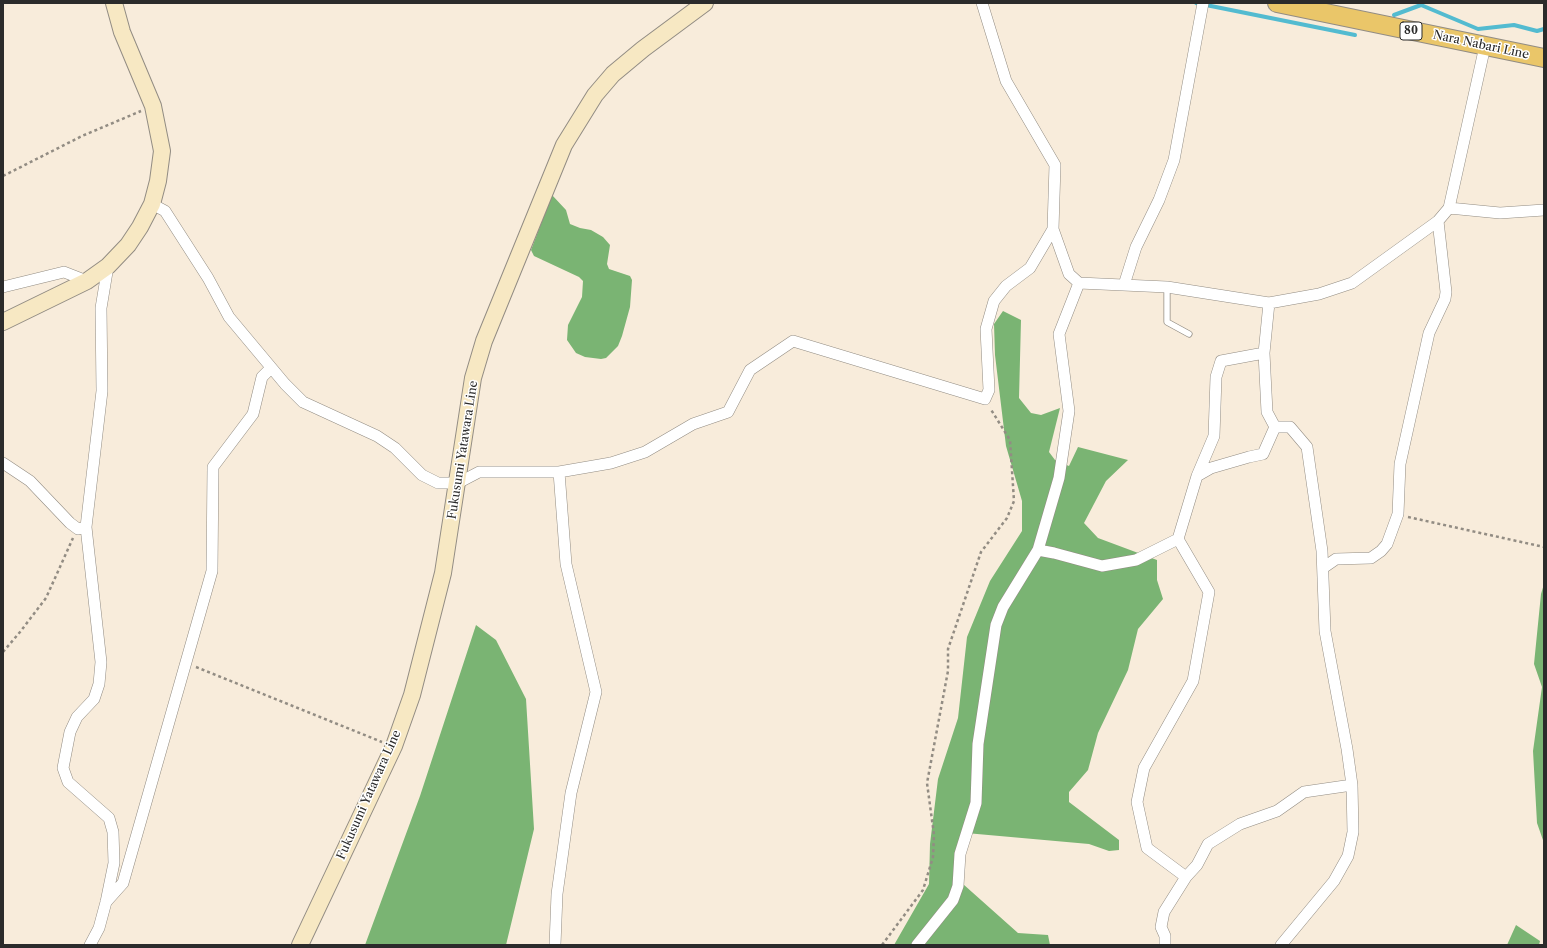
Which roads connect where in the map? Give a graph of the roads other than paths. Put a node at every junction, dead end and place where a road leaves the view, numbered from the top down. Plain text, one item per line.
1 (114, 3) edge
2 (705, 3) edge
3 (982, 3) edge
4 (1203, 3) edge
5 (1277, 3) edge
6 (1485, 46) junction
7 (1544, 58) edge
8 (152, 204) junction
9 (1450, 208) junction
10 (1544, 210) edge
11 (1438, 220) junction
12 (1053, 229) junction
13 (108, 266) junction
14 (87, 281) junction
15 (1079, 283) junction
16 (1124, 285) junction
17 (3, 287) edge
18 (1167, 287) junction
19 (1269, 303) junction
20 (3, 322) edge
21 (1188, 334) dead end
22 (1264, 353) junction
23 (271, 368) junction
24 (1275, 427) junction
25 (3, 463) edge
26 (559, 472) junction
27 (1197, 476) junction
28 (458, 483) junction
29 (82, 528) junction
30 (1178, 539) junction
31 (1038, 550) junction
32 (1323, 568) junction
33 (1352, 785) junction
34 (1186, 877) junction
35 (106, 902) junction
36 (90, 945) edge
37 (300, 945) edge
38 (554, 945) edge
39 (917, 945) edge
40 (1165, 945) edge
41 (1281, 945) edge

1 - 8 main road
2 - 28 main road, Fukusumi Yatawara Line
3 - 12 street
4 - 16 street
5 - 6 main road, Nara Nabari Line / 80
6 - 7 main road, Nara Nabari Line / 80
6 - 9 street
8 - 13 main road
8 - 23 street
9 - 10 street
9 - 11 street
11 - 19 street
11 - 32 street
12 - 15 street
12 - 26 street
13 - 14 main road
13 - 29 street
14 - 17 street
14 - 20 main road
15 - 16 street
15 - 31 street
16 - 18 street
18 - 19 street
18 - 21 lane
19 - 22 street
22 - 24 street
22 - 27 street
23 - 28 street
23 - 35 street
24 - 27 street
24 - 32 street
25 - 29 street
26 - 28 street
26 - 38 street
27 - 30 street
28 - 37 main road, Fukusumi Yatawara Line
29 - 35 street
30 - 31 street
30 - 34 street
31 - 39 street
32 - 33 street
33 - 34 street
33 - 41 street
34 - 40 street
35 - 36 street

